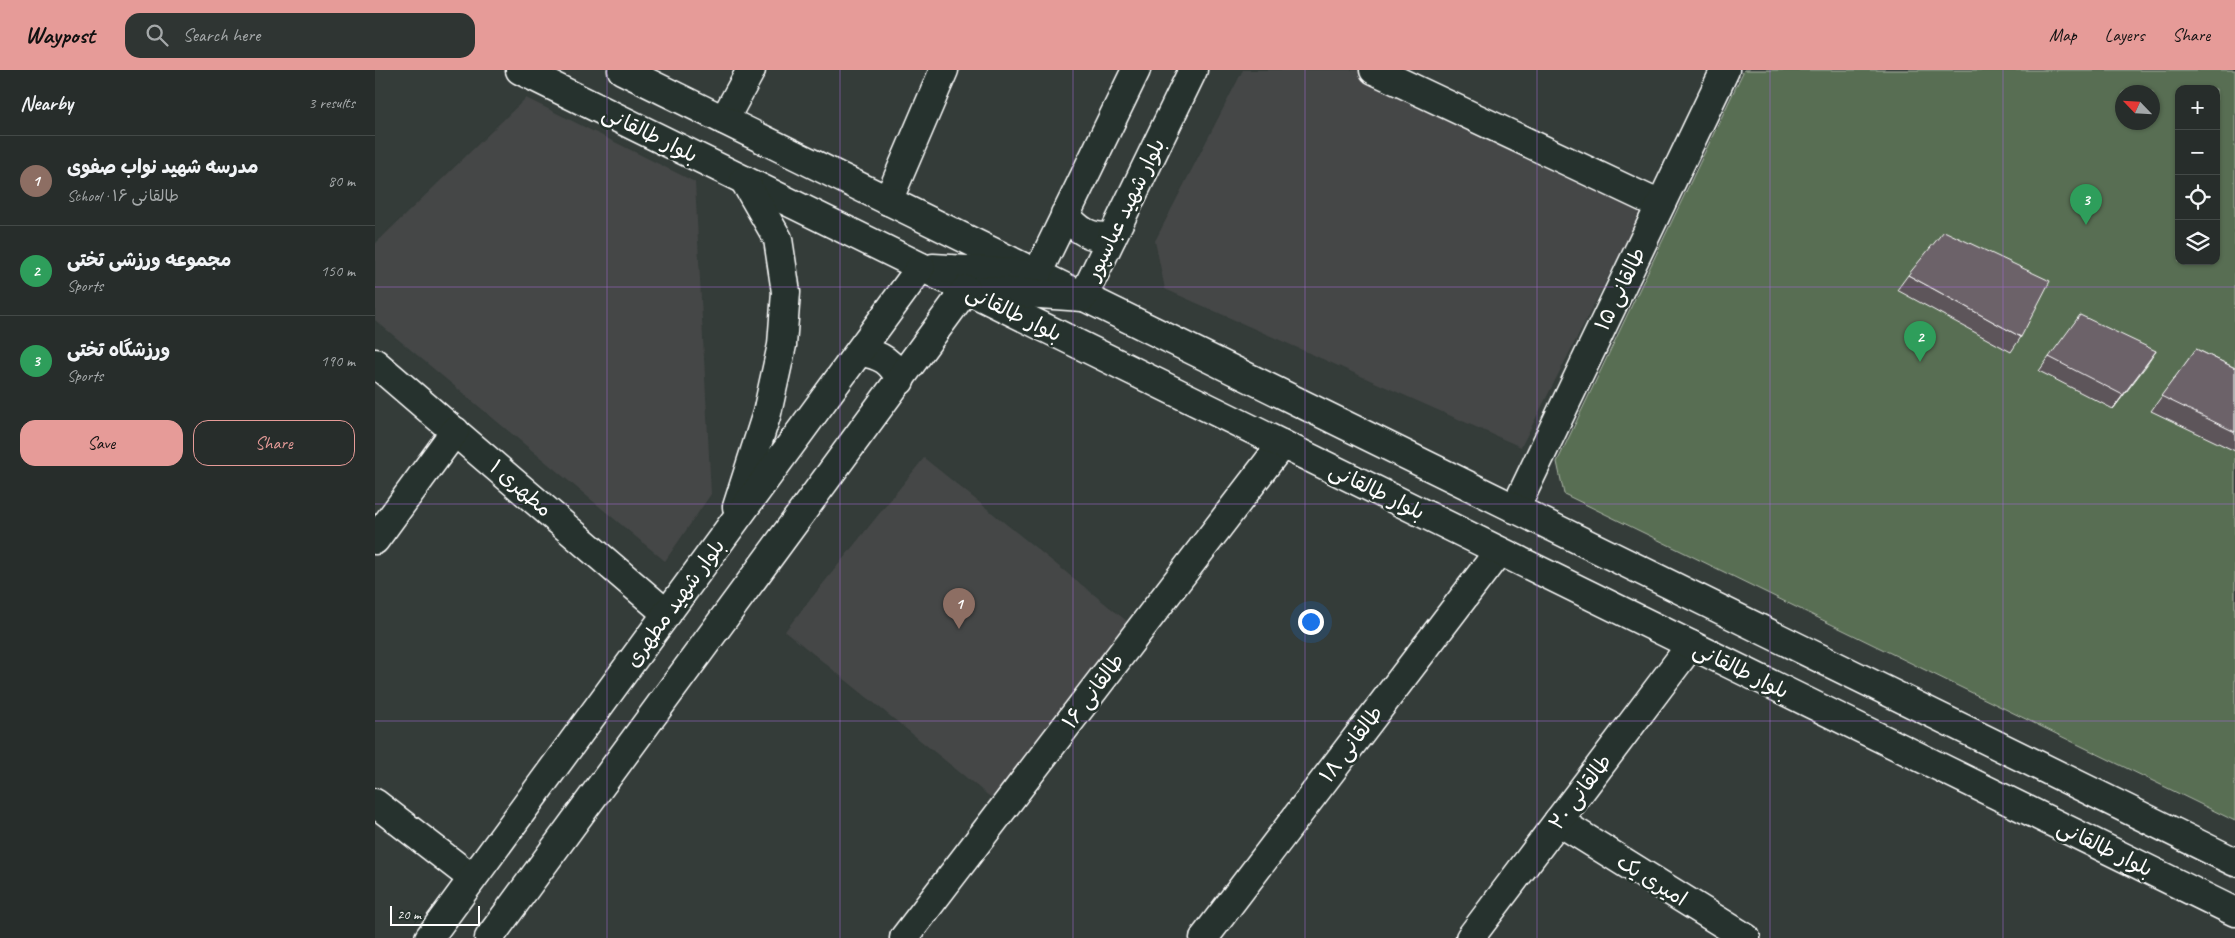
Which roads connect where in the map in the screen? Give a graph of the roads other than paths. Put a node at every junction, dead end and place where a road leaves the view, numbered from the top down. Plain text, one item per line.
1 (520, 70) edge
2 (622, 70) edge
3 (751, 70) edge
4 (944, 70) edge
5 (1135, 70) edge
6 (1193, 70) edge
7 (1725, 70) edge
8 (1378, 71) edge
9 (724, 120) junction
10 (799, 157) junction
11 (744, 180) junction
12 (779, 197) junction
13 (888, 201) junction
14 (1660, 205) junction
15 (1065, 214) junction
16 (1112, 237) junction
17 (921, 268) junction
18 (1037, 274) junction
19 (966, 289) junction
20 (1083, 296) junction
21 (860, 352) junction
22 (375, 363) edge
23 (900, 381) junction
24 (455, 431) junction
25 (1282, 444) junction
26 (1515, 509) junction
27 (730, 529) junction
28 (375, 540) edge
29 (1499, 551) junction
30 (667, 614) junction
31 (1691, 645) junction
32 (375, 803) edge
33 (1558, 821) junction
34 (2235, 862) edge
35 (472, 878) junction
36 (2235, 912) edge
37 (429, 938) edge
38 (489, 938) edge
39 (904, 938) edge
40 (1204, 938) edge
41 (1469, 938) edge
42 (1746, 938) edge

1 - 11 main road, بلوار طالقانی
2 - 9 main road, بلوار طالقانی
3 - 9 main road
4 - 13 main road
5 - 15 main road
6 - 16 main road, بلوار شهید عباسپور
7 - 14 main road, طالقانی ۱۵
8 - 14 main road
9 - 10 main road, بلوار طالقانی
10 - 12 main road
10 - 13 main road, بلوار طالقانی
11 - 12 main road, بلوار طالقانی
11 - 27 main road
12 - 17 main road, بلوار طالقانی
13 - 18 main road, بلوار طالقانی
14 - 26 main road, طالقانی ۱۵
15 - 16 main road
15 - 18 main road
16 - 20 main road, بلوار شهید عباسپور
17 - 18 main road
17 - 19 main road, بلوار طالقانی
17 - 21 main road, بلوار شهید مطهری
18 - 20 main road, بلوار طالقانی
19 - 20 main road, بلوار شهید عباسپور
19 - 23 main road
19 - 25 main road, بلوار طالقانی
20 - 26 main road, بلوار طالقانی
21 - 23 main road
21 - 27 main road, بلوار شهید مطهری
22 - 24 main road, مطهری ۱
23 - 38 main road
24 - 28 main road
24 - 30 main road, مطهری ۱
25 - 29 main road, بلوار طالقانی
25 - 39 main road, طالقانی ۱۶
26 - 34 main road, بلوار طالقانی
27 - 30 main road, بلوار شهید مطهری
29 - 31 main road, بلوار طالقانی
29 - 40 main road, طالقانی ۱۸
30 - 35 main road, بلوار شهید مطهری
31 - 33 main road, طالقانی ۲۰
31 - 36 main road, بلوار طالقانی
32 - 35 main road
33 - 41 main road, طالقانی ۲۰
33 - 42 main road, امیری یک
35 - 37 main road, بلوار شهید مطهری

